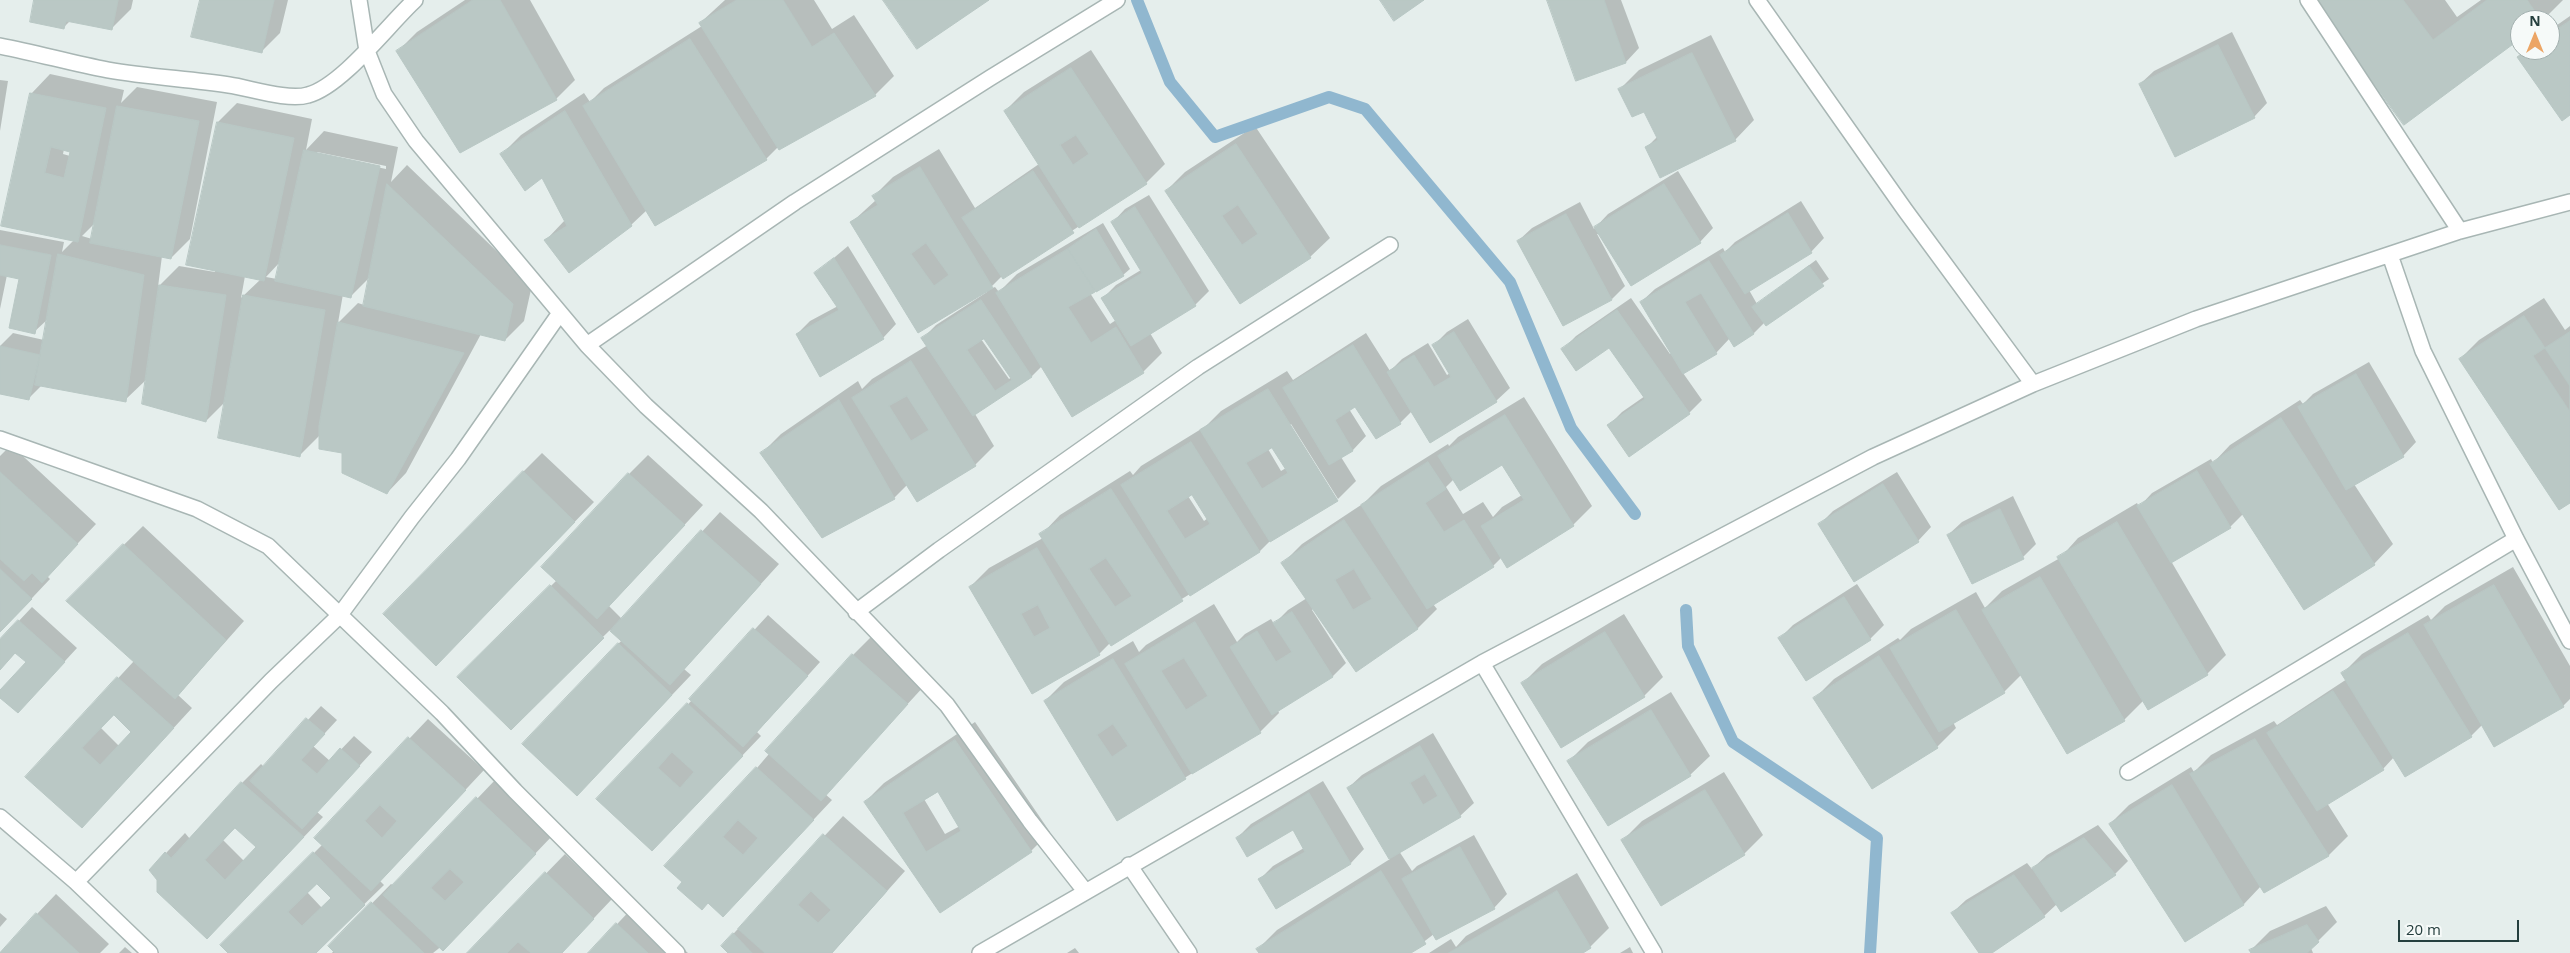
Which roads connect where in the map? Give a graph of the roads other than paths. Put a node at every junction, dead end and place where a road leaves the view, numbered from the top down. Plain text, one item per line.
1 (359, 0) edge
2 (415, 0) edge
3 (1117, 0) edge
4 (1757, 0) edge
5 (2308, 0) edge
6 (0, 46) edge
7 (367, 51) junction
8 (2570, 202) edge
9 (2460, 231) junction
10 (1390, 245) dead end
11 (2390, 255) junction
12 (560, 313) junction
13 (587, 344) junction
14 (2033, 384) junction
15 (0, 439) edge
16 (2516, 539) junction
17 (856, 612) junction
18 (339, 616) junction
19 (2570, 640) edge
20 (1482, 663) junction
21 (2128, 772) dead end
22 (0, 817) edge
23 (1129, 865) junction
24 (76, 882) junction
25 (1085, 891) junction
26 (150, 953) edge
27 (677, 953) edge
28 (980, 953) edge
29 (1188, 953) edge
30 (1654, 953) edge

1 - 7 street
2 - 7 street
3 - 13 street
4 - 14 street
5 - 9 street
6 - 7 street
7 - 12 street
8 - 9 street
9 - 11 street
10 - 17 street
11 - 14 street
11 - 16 street
12 - 13 street
12 - 18 street
13 - 17 street
14 - 20 street
15 - 18 street
16 - 19 street
16 - 21 street
17 - 25 street
18 - 24 street
18 - 27 street
20 - 23 street
20 - 30 street
22 - 24 street
23 - 25 street
23 - 29 street
24 - 26 street
25 - 28 street

